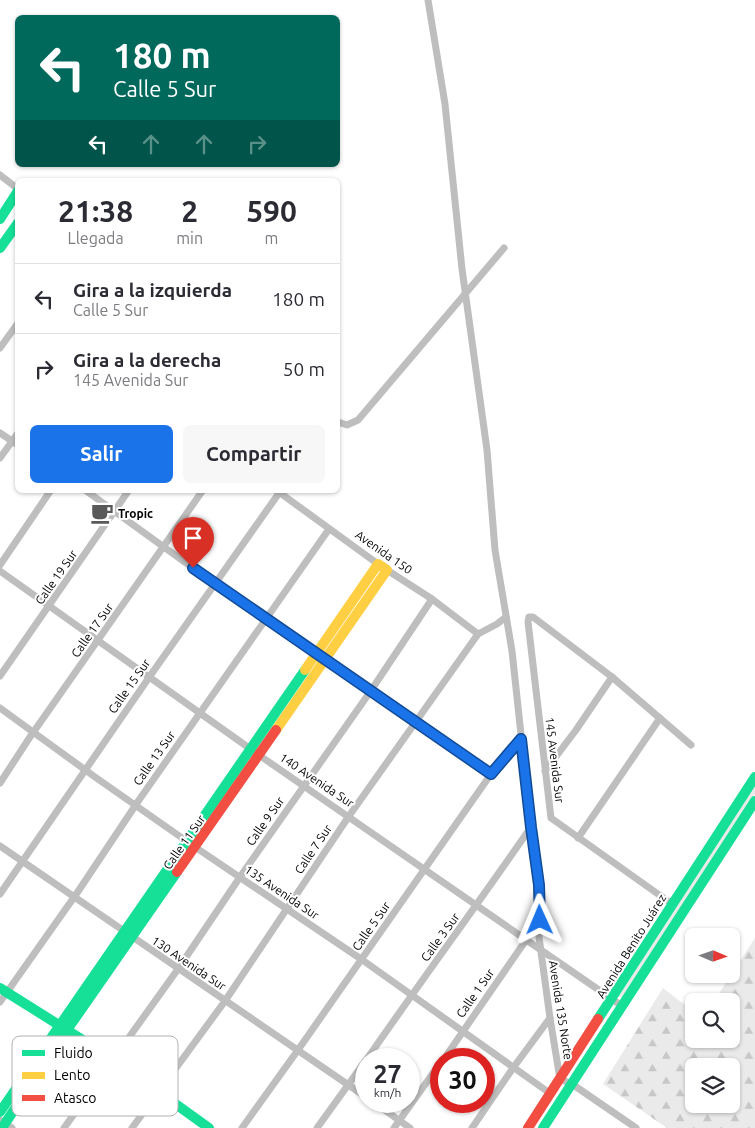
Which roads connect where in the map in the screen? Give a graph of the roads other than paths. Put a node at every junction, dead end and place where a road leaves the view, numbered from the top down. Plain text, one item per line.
1 (428, 0) edge
2 (0, 175) edge
3 (15, 188) edge
4 (15, 195) edge
5 (0, 219) edge
6 (15, 227) edge
7 (0, 248) edge
8 (504, 248) dead end
9 (466, 295) junction
10 (15, 327) edge
11 (0, 348) edge
12 (340, 423) edge
13 (0, 433) edge
14 (15, 443) edge
15 (0, 458) edge
16 (49, 493) edge
17 (89, 493) edge
18 (127, 493) edge
19 (201, 493) edge
20 (276, 493) edge
21 (280, 493) edge
22 (115, 511) junction
23 (329, 529) junction
24 (163, 546) junction
25 (0, 565) edge
26 (382, 567) junction
27 (0, 571) edge
28 (215, 584) junction
29 (432, 599) junction
30 (50, 605) junction
31 (506, 617) junction
32 (266, 619) junction
33 (478, 634) junction
34 (99, 640) junction
35 (320, 657) junction
36 (0, 676) edge
37 (150, 676) junction
38 (612, 677) junction
39 (370, 692) junction
40 (0, 708) edge
41 (201, 712) junction
42 (660, 718) junction
43 (417, 722) junction
44 (33, 732) junction
45 (521, 739) junction
46 (691, 745) dead end
47 (255, 752) junction
48 (84, 770) junction
49 (545, 771) junction
50 (491, 774) junction
51 (755, 777) edge
52 (0, 782) edge
53 (303, 786) junction
54 (755, 801) edge
55 (135, 805) junction
56 (349, 816) junction
57 (531, 827) junction
58 (578, 838) junction
59 (191, 845) junction
60 (0, 846) edge
61 (22, 862) junction
62 (425, 870) junction
63 (240, 877) junction
64 (0, 894) edge
65 (74, 897) junction
66 (672, 904) junction
67 (477, 906) junction
68 (286, 909) junction
69 (129, 935) junction
70 (526, 940) junction
71 (541, 951) junction
72 (362, 960) junction
73 (178, 969) junction
74 (3, 990) edge
75 (412, 995) junction
76 (612, 999) junction
77 (225, 1001) junction
78 (0, 1002) edge
79 (622, 1006) junction
80 (550, 1018) junction
81 (63, 1027) junction
82 (463, 1031) junction
83 (56, 1036) edge
84 (58, 1036) edge
85 (77, 1036) edge
86 (129, 1036) edge
87 (375, 1048) edge
88 (451, 1048) edge
89 (298, 1050) junction
90 (178, 1065) edge
91 (513, 1068) junction
92 (355, 1077) edge
93 (430, 1078) edge
94 (560, 1079) junction
95 (572, 1084) junction
96 (349, 1086) junction
97 (355, 1090) edge
98 (551, 1094) junction
99 (12, 1096) edge
100 (178, 1106) edge
101 (0, 1112) edge
102 (12, 1113) edge
103 (390, 1113) edge
104 (72, 1116) edge
105 (141, 1116) edge
106 (400, 1120) junction
107 (5, 1125) edge
108 (631, 1126) edge
109 (64, 1128) edge
110 (132, 1128) edge
111 (209, 1128) edge
112 (242, 1128) edge
113 (318, 1128) edge
114 (394, 1128) edge
115 (410, 1128) edge
116 (472, 1128) edge
117 (528, 1128) edge
118 (543, 1128) edge

1 - 9 street, Avenida 135 Norte
2 - 3 street
4 - 5 street
6 - 7 street
8 - 9 street
9 - 12 street
9 - 31 street, Avenida 135 Norte
10 - 11 street
13 - 14 street
14 - 15 street
16 - 25 street
17 - 22 street
18 - 22 street, Calle 19 Sur
19 - 24 street, Calle 17 Sur
20 - 28 street, Calle 15 Sur
21 - 23 street, Avenida 150
22 - 24 street
22 - 30 street, Calle 19 Sur
23 - 26 street, Avenida 150
23 - 32 street, Calle 13 Sur
24 - 28 street
24 - 34 street, Calle 17 Sur
26 - 29 street, Avenida 150
26 - 35 street, Calle 11 Sur
27 - 30 street, 140 Avenida Sur
28 - 32 street
28 - 37 street, Calle 15 Sur
29 - 33 street, Avenida 150
29 - 39 street, Calle 9 Sur
30 - 34 street, 140 Avenida Sur
30 - 36 street, Calle 19 Sur
31 - 33 street, Calle 7 Sur
31 - 45 street, Avenida 135 Norte
32 - 35 street
32 - 41 street, Calle 13 Sur
33 - 43 street, Calle 7 Sur
34 - 37 street, 140 Avenida Sur
34 - 44 street, Calle 17 Sur
35 - 39 street
35 - 47 street, Calle 11 Sur
37 - 41 street, 140 Avenida Sur
37 - 48 street, Calle 15 Sur
38 - 42 street
38 - 49 street
38 - 49 street, 145 Avenida Sur
39 - 43 street
39 - 53 street, Calle 9 Sur
40 - 44 street, 135 Avenida Sur
41 - 47 street, 140 Avenida Sur
41 - 55 street, Calle 13 Sur
42 - 46 street
42 - 58 street
43 - 50 street
43 - 56 street, Calle 7 Sur
44 - 48 street, 135 Avenida Sur
44 - 52 street, Calle 17 Sur
45 - 50 street, Calle 5 Sur
45 - 57 street, Avenida 135 Norte
47 - 53 street, 140 Avenida Sur
47 - 59 street, Calle 11 Sur
48 - 55 street, 135 Avenida Sur
48 - 61 street, Calle 15 Sur
49 - 58 street, 145 Avenida Sur
50 - 62 street, Calle 5 Sur
51 - 66 street, Avenida Benito Juárez
53 - 56 street, 140 Avenida Sur
53 - 63 street, Calle 9 Sur
54 - 79 street, Avenida Benito Juárez
55 - 59 street, 135 Avenida Sur
55 - 65 street, Calle 13 Sur
56 - 62 street, 140 Avenida Sur
56 - 68 street, Calle 7 Sur
57 - 67 street, Calle 3 Sur
57 - 71 street, Avenida 135 Norte
58 - 66 street, 145 Avenida Sur
59 - 63 street, 135 Avenida Sur
59 - 69 street, Calle 11 Sur
60 - 61 street, 130 Avenida Sur
61 - 64 street, Calle 15 Sur
61 - 65 street, 130 Avenida Sur
62 - 67 street, 140 Avenida Sur
62 - 72 street, Calle 5 Sur
63 - 68 street, 135 Avenida Sur
63 - 73 street, Calle 9 Sur
65 - 69 street, 130 Avenida Sur
65 - 74 street, Calle 13 Sur
66 - 76 street, Avenida Benito Juárez
67 - 70 street, 140 Avenida Sur
67 - 75 street, Calle 3 Sur
68 - 72 street, 135 Avenida Sur
68 - 77 street, Calle 7 Sur
69 - 73 street, 130 Avenida Sur
69 - 81 street, Calle 11 Sur
70 - 71 street, 140 Avenida Sur
70 - 82 street, Calle 1 Sur
71 - 76 street, 140 Avenida Sur
71 - 80 street, Avenida 135 Norte
72 - 75 street, 135 Avenida Sur
72 - 89 street, Calle 5 Sur
73 - 77 street, 130 Avenida Sur
73 - 86 street, Calle 9 Sur
74 - 78 street, Calle 13 Sur
74 - 81 street
75 - 82 street, 135 Avenida Sur
75 - 87 street, Calle 3 Sur
76 - 79 street, 140 Avenida Sur
76 - 94 street, Avenida Benito Juárez
77 - 89 street, 130 Avenida Sur
77 - 90 street, Calle 7 Sur
79 - 95 street, Avenida Benito Juárez
80 - 91 street
80 - 94 street, Avenida 135 Norte
81 - 83 street, Calle 11 Sur
81 - 84 street, Calle 11 Sur
81 - 85 street
82 - 88 street, Calle 1 Sur
82 - 91 street, 135 Avenida Sur
89 - 96 street, 130 Avenida Sur
89 - 112 street, Calle 5 Sur
91 - 98 street, 135 Avenida Sur
91 - 116 street
92 - 96 street, Calle 3 Sur
93 - 106 street
94 - 95 street
94 - 98 street, Avenida Benito Juárez
95 - 108 street
95 - 118 street, Avenida Benito Juárez
96 - 97 street, 130 Avenida Sur
96 - 113 street, Calle 3 Sur
98 - 117 street, Avenida Benito Juárez
99 - 101 street, Calle 11 Sur
100 - 111 street
102 - 107 street, Calle 11 Sur
103 - 106 street
104 - 109 street, Calle 9 Sur
105 - 110 street, Calle 7 Sur
106 - 114 street
106 - 115 street

